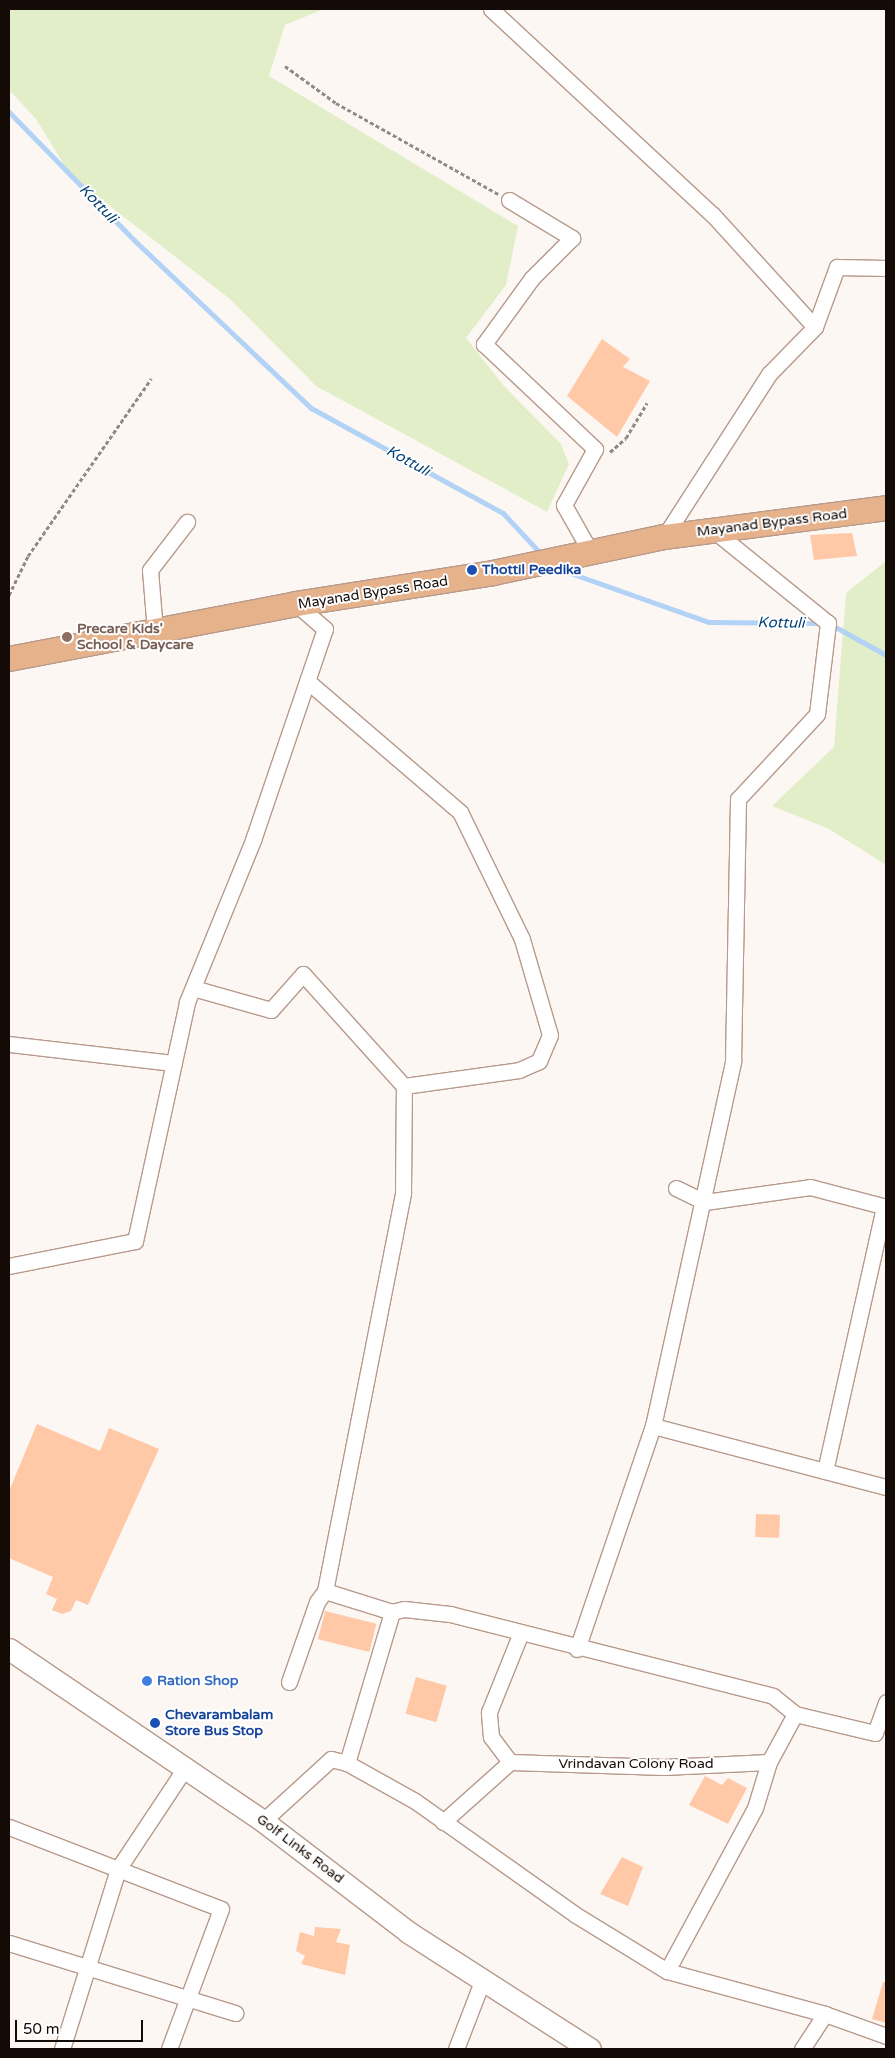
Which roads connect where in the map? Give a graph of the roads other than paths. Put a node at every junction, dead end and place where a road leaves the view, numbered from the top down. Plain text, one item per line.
1 (491, 9) edge
2 (509, 200) road end
3 (886, 268) edge
4 (815, 327) junction
5 (886, 508) edge
6 (187, 522) dead end
7 (713, 530) junction
8 (664, 537) junction
9 (587, 552) junction
10 (296, 604) junction
11 (155, 631) junction
12 (9, 659) edge
13 (307, 681) junction
14 (193, 988) junction
15 (9, 1044) edge
16 (174, 1063) junction
17 (404, 1086) junction
18 (676, 1188) dead end
19 (705, 1202) junction
20 (885, 1207) edge
21 (9, 1266) edge
22 (653, 1426) junction
23 (825, 1471) junction
24 (886, 1487) edge
25 (325, 1591) junction
26 (392, 1612) junction
27 (520, 1635) junction
28 (9, 1649) edge
29 (577, 1649) junction
30 (289, 1682) dead end
31 (886, 1702) edge
32 (795, 1714) junction
33 (881, 1734) edge
34 (510, 1762) junction
35 (769, 1762) junction
36 (347, 1763) junction
37 (185, 1768) junction
38 (263, 1821) junction
39 (443, 1822) junction
40 (9, 1827) edge
41 (118, 1869) junction
42 (9, 1943) edge
43 (87, 1967) junction
44 (667, 1971) junction
45 (483, 1979) junction
46 (187, 2000) junction
47 (235, 2013) dead end
48 (825, 2014) junction
49 (886, 2036) edge
50 (62, 2049) edge
51 (169, 2049) edge
52 (456, 2049) edge
53 (590, 2049) edge
54 (802, 2049) edge

1 - 4 street
2 - 9 street
3 - 4 street
4 - 8 street
5 - 7 main road, Mayanad Bypass Road
6 - 11 street
7 - 8 main road, Mayanad Bypass Road
7 - 19 street
8 - 9 main road, Mayanad Bypass Road
9 - 10 main road, Mayanad Bypass Road
10 - 11 main road, Mayanad Bypass Road
10 - 13 street
11 - 12 main road, Mayanad Bypass Road
13 - 14 street
13 - 17 street
14 - 16 street
14 - 17 street
15 - 16 street
16 - 21 street
17 - 25 street
18 - 19 street
19 - 20 street
19 - 22 street
20 - 23 street
22 - 23 street
22 - 29 street
23 - 24 street
25 - 26 street
25 - 30 street
26 - 27 street
26 - 36 street
27 - 29 street
27 - 34 street
28 - 37 main road, Golf Links Road
29 - 32 street
31 - 33 street
32 - 33 street
32 - 35 street
34 - 35 street, Vrindavan Colony Road
34 - 39 street
35 - 44 street
36 - 38 street
36 - 39 street
37 - 38 main road, Golf Links Road
37 - 41 street
38 - 45 main road, Golf Links Road
39 - 44 street
40 - 41 street
41 - 43 street
41 - 46 street
42 - 43 street
43 - 46 street
43 - 50 street
44 - 48 street
45 - 52 street
45 - 53 main road, Golf Links Road
46 - 47 street
46 - 51 street
48 - 49 street
48 - 54 street

